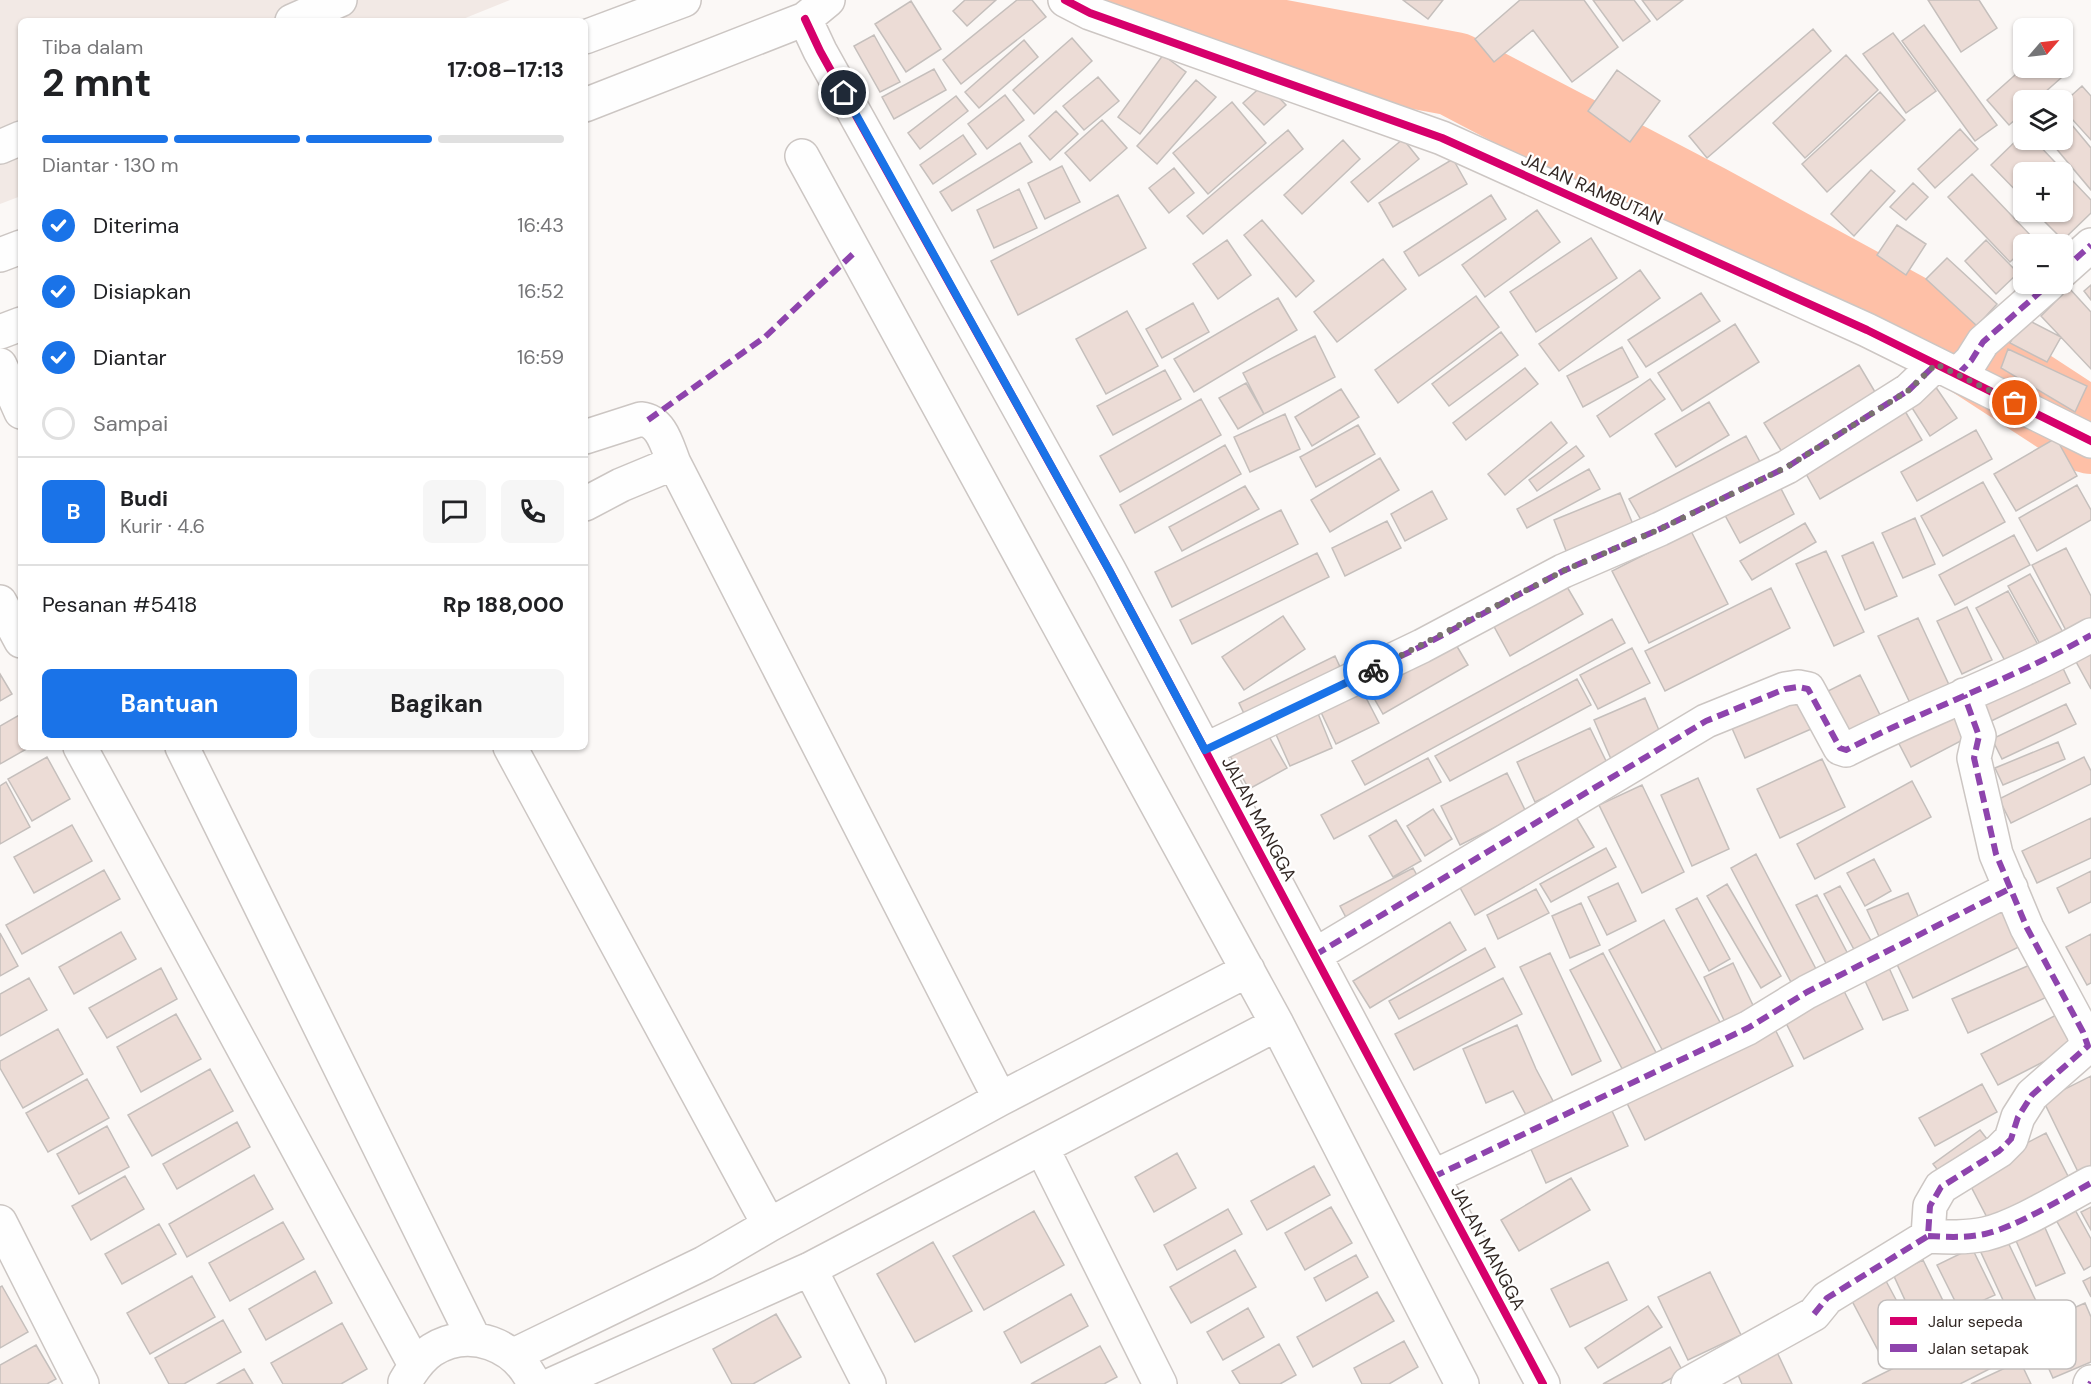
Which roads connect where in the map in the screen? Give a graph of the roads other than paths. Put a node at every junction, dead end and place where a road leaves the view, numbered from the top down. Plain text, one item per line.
1 (340, 0) edge
2 (684, 0) edge
3 (1065, 0) edge
4 (646, 6) edge
5 (816, 10) edge
6 (299, 18) edge
7 (588, 35) edge
8 (588, 104) edge
9 (18, 139) edge
10 (0, 147) edge
11 (802, 156) dead end
12 (2091, 246) edge
13 (18, 248) edge
14 (0, 255) edge
15 (2073, 262) edge
16 (2038, 294) edge
17 (18, 325) edge
18 (0, 332) edge
19 (1962, 360) junction
20 (0, 365) edge
21 (18, 405) edge
22 (588, 436) edge
23 (2091, 441) edge
24 (674, 463) junction
25 (588, 502) edge
26 (2091, 635) edge
27 (1964, 695) junction
28 (82, 750) edge
29 (183, 750) edge
30 (512, 750) edge
31 (1205, 750) junction
32 (2011, 888) junction
33 (1315, 955) junction
34 (1248, 970) junction
35 (1277, 1024) junction
36 (1000, 1099) junction
37 (1042, 1148) junction
38 (1433, 1177) junction
39 (2091, 1183) edge
40 (0, 1222) edge
41 (769, 1225) junction
42 (1928, 1236) junction
43 (810, 1269) junction
44 (474, 1339) junction
45 (514, 1355) junction
46 (410, 1374) edge
47 (82, 1384) edge
48 (534, 1384) edge
49 (553, 1384) edge
50 (869, 1384) edge
51 (1160, 1384) edge
52 (1462, 1384) edge
53 (1543, 1384) edge
54 (1688, 1384) edge

1 - 6 street
2 - 4 street
3 - 19 street, JALAN RAMBUTAN
4 - 7 street
5 - 8 street
5 - 31 street, JALAN MANGGA
9 - 10 street
11 - 34 street
12 - 15 street
13 - 14 street
16 - 19 street
17 - 18 street
19 - 23 street, JALAN RAMBUTAN
19 - 31 street
20 - 21 street
22 - 24 street
24 - 25 street
24 - 36 street
26 - 27 street
27 - 32 street
27 - 33 street
28 - 46 street
29 - 44 street
30 - 41 street
31 - 33 street, JALAN MANGGA
32 - 38 street
32 - 42 street
33 - 38 street, JALAN MANGGA
34 - 35 street
34 - 36 street
35 - 37 street
35 - 52 street
36 - 41 street
37 - 43 street
37 - 51 street
38 - 53 street, JALAN MANGGA
39 - 42 street
40 - 47 street
41 - 45 street
42 - 54 street
43 - 49 street
43 - 50 street
44 - 45 street
44 - 46 street
45 - 48 street

